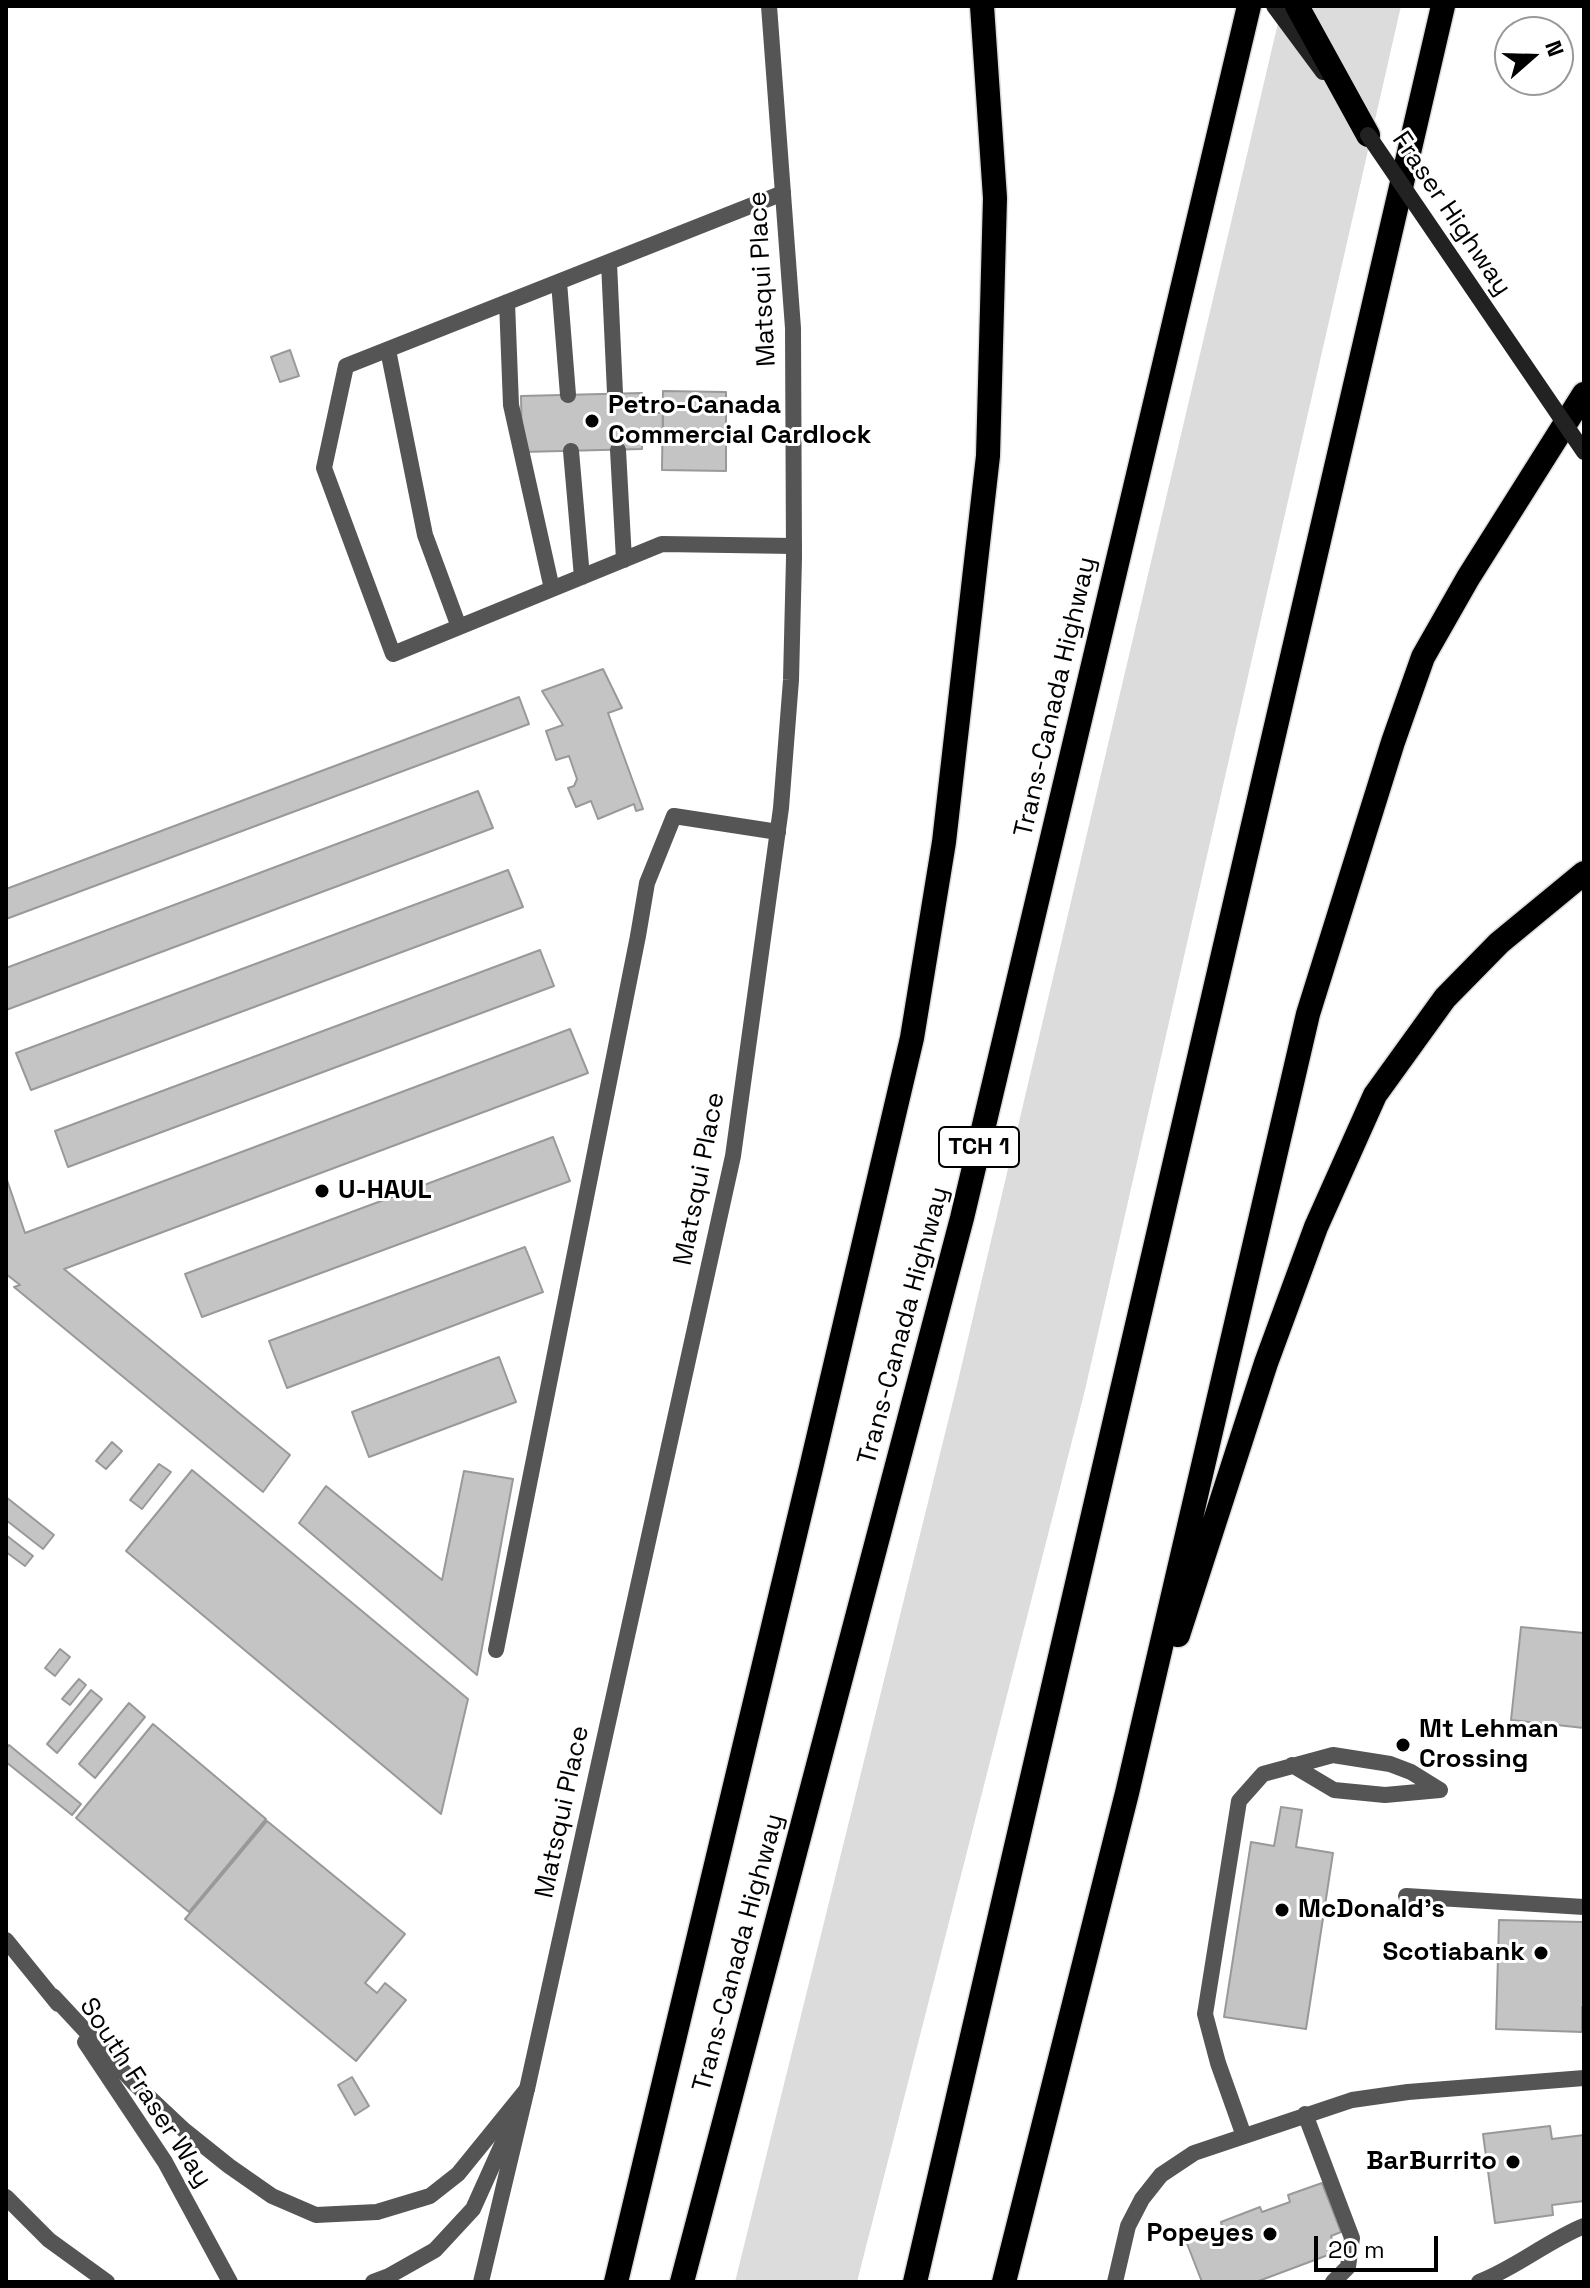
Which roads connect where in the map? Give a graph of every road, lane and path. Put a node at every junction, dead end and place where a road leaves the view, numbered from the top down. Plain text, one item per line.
1 (769, 6) edge
2 (982, 6) edge
3 (1249, 6) edge
4 (1274, 6) edge
5 (1297, 6) edge
6 (1443, 6) edge
7 (1368, 135) junction
8 (783, 193) junction
9 (609, 263) junction
10 (559, 282) junction
11 (507, 302) junction
12 (388, 350) junction
13 (615, 393) dead end
14 (1584, 394) edge
15 (568, 395) dead end
16 (618, 450) dead end
17 (571, 451) dead end
18 (1584, 452) edge
19 (794, 546) junction
20 (624, 560) junction
21 (582, 577) junction
22 (552, 589) junction
23 (459, 627) junction
24 (778, 832) junction
25 (1584, 873) edge
26 (496, 1650) dead end
27 (1292, 1765) junction
28 (1127, 1793) junction
29 (1406, 1896) dead end
30 (1584, 1907) edge
31 (6, 1940) edge
32 (53, 1996) junction
33 (1584, 2078) edge
34 (527, 2089) junction
35 (1305, 2114) junction
36 (1244, 2136) junction
37 (6, 2197) edge
38 (1584, 2226) edge
39 (107, 2282) edge
40 (230, 2282) edge
41 (373, 2282) edge
42 (481, 2282) edge
43 (616, 2282) edge
44 (682, 2282) edge
45 (915, 2282) edge
46 (1004, 2282) edge
47 (1115, 2282) edge
48 (1333, 2282) edge
49 (1479, 2282) edge

1 - 8 street, Matsqui Place
2 - 43 highway
3 - 44 highway, Trans-Canada Highway / TCH 1
4 - 7 main road, Fraser Highway
5 - 7 highway
6 - 45 highway
7 - 18 main road, Fraser Highway, bridge
8 - 9 street
8 - 19 street, Matsqui Place
9 - 10 street
9 - 13 street
10 - 11 street
10 - 15 street
11 - 12 street
11 - 22 street
12 - 23 street
12 - 23 street
14 - 28 highway
16 - 20 street
17 - 21 street
19 - 20 street
19 - 24 street, Matsqui Place
20 - 21 street
21 - 22 street
22 - 23 street
24 - 26 street
24 - 34 street, Matsqui Place
25 - 28 highway
27 - 27 street
27 - 36 street
28 - 46 highway
29 - 30 street
31 - 32 street, South Fraser Way
32 - 34 street
32 - 40 street, South Fraser Way
33 - 35 street
34 - 41 street, Matsqui Place
34 - 42 street
35 - 36 street
35 - 48 street
36 - 47 street
37 - 39 street
38 - 49 street

